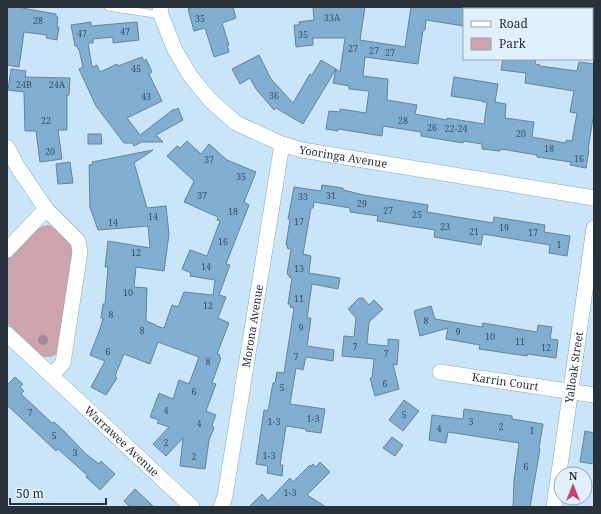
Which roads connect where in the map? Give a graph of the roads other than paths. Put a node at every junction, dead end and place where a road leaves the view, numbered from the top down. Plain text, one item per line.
1 (108, 7) edge
2 (161, 11) edge
3 (282, 144) junction
4 (7, 147) edge
5 (594, 198) edge
6 (46, 209) junction
7 (594, 228) edge
8 (7, 250) edge
9 (7, 334) edge
10 (440, 372) dead end
11 (52, 375) junction
12 (570, 392) junction
13 (594, 395) edge
14 (192, 507) edge
15 (221, 507) edge
16 (554, 507) edge

1 - 2 lane
2 - 3 street, Yooringa Avenue
3 - 5 street, Yooringa Avenue
3 - 15 street, Morona Avenue
4 - 6 street
6 - 8 street
6 - 11 street
7 - 12 street, Yalloak Street
9 - 11 street, Warrawee Avenue
10 - 12 street, Karrin Court
11 - 14 street, Warrawee Avenue
12 - 13 street, Karrin Court
12 - 16 street, Yalloak Street

